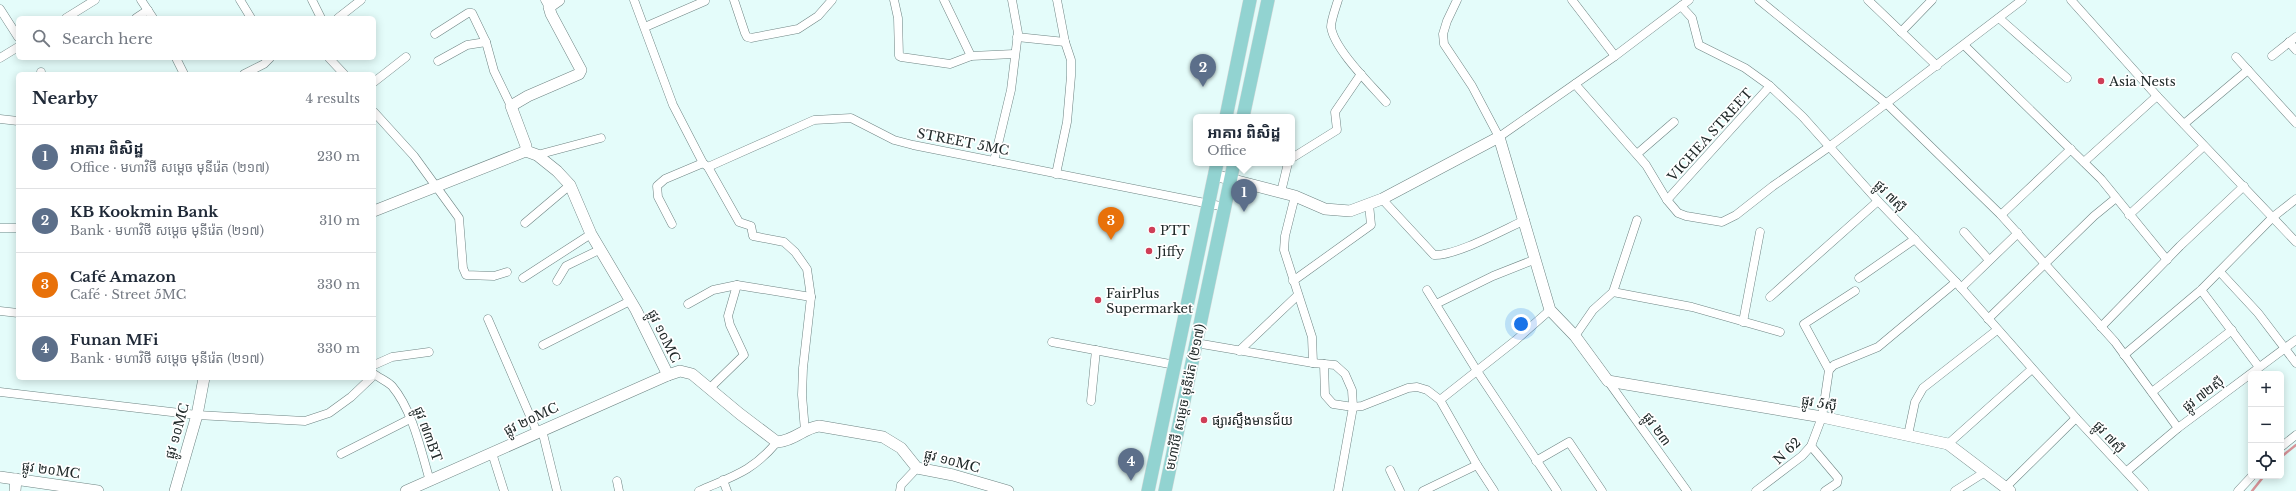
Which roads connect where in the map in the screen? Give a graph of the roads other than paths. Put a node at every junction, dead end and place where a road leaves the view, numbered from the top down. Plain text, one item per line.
1 (95, 0) edge
2 (152, 0) edge
3 (240, 0) edge
4 (312, 0) edge
5 (559, 0) edge
6 (634, 0) edge
7 (734, 0) edge
8 (832, 0) edge
9 (894, 0) edge
10 (944, 0) edge
11 (1012, 0) edge
12 (1057, 0) edge
13 (1250, 0) edge
14 (1268, 0) edge
15 (1338, 0) edge
16 (1457, 0) edge
17 (1572, 0) edge
18 (1689, 0) edge
19 (1759, 0) edge
20 (1868, 0) edge
21 (1932, 0) edge
22 (2022, 0) edge
23 (2071, 0) edge
24 (357, 1) edge
25 (705, 1) edge
26 (547, 4) edge
27 (144, 5) edge
28 (1681, 6) junction
29 (0, 9) edge
30 (69, 16) edge
31 (137, 16) edge
32 (152, 16) edge
33 (250, 16) edge
34 (320, 16) edge
35 (340, 16) edge
36 (1999, 18) junction
37 (645, 27) junction
38 (1901, 32) junction
39 (16, 34) edge
40 (435, 34) dead end
41 (2296, 36) edge
42 (1017, 37) junction
43 (486, 42) junction
44 (1065, 42) junction
45 (2289, 42) junction
46 (1964, 45) junction
47 (16, 48) edge
48 (2296, 50) edge
49 (1014, 54) junction
50 (971, 56) junction
51 (1615, 56) junction
52 (2272, 56) dead end
53 (406, 57) dead end
54 (2236, 57) dead end
55 (0, 58) edge
56 (177, 60) edge
57 (268, 60) edge
58 (332, 60) edge
59 (438, 61) dead end
60 (1937, 66) junction
61 (2248, 70) junction
62 (183, 72) edge
63 (248, 72) edge
64 (342, 72) edge
65 (1361, 74) junction
66 (2067, 78) dead end
67 (376, 80) edge
68 (1575, 84) junction
69 (1770, 86) junction
70 (2157, 96) junction
71 (1386, 102) dead end
72 (1887, 104) junction
73 (510, 106) junction
74 (376, 114) edge
75 (1227, 114) edge
76 (1244, 114) edge
77 (0, 119) edge
78 (16, 121) edge
79 (1674, 122) dead end
80 (2296, 123) edge
81 (2184, 124) junction
82 (1499, 137) junction
83 (601, 138) dead end
84 (2204, 146) junction
85 (1829, 147) junction
86 (2071, 150) junction
87 (526, 151) junction
88 (1637, 154) junction
89 (537, 155) junction
90 (1295, 156) edge
91 (994, 161) junction
92 (2084, 162) junction
93 (706, 165) junction
94 (1233, 166) edge
95 (1287, 166) edge
96 (1216, 169) edge
97 (1056, 174) junction
98 (1231, 178) junction
99 (570, 185) junction
100 (436, 186) junction
101 (2244, 186) junction
102 (1281, 192) junction
103 (1295, 196) junction
104 (2116, 198) junction
105 (1382, 199) junction
106 (2296, 199) edge
107 (1667, 200) junction
108 (1878, 201) junction
109 (1208, 204) junction
110 (1369, 204) junction
111 (1225, 207) junction
112 (376, 210) edge
113 (2001, 215) junction
114 (2130, 215) junction
115 (2273, 217) junction
116 (1525, 220) junction
117 (1637, 220) dead end
118 (525, 223) dead end
119 (672, 224) dead end
120 (0, 228) edge
121 (16, 228) edge
122 (1760, 232) dead end
123 (1964, 232) dead end
124 (2018, 233) junction
125 (591, 234) junction
126 (1915, 238) junction
127 (2296, 242) edge
128 (599, 250) junction
129 (1536, 259) junction
130 (1989, 260) junction
131 (2167, 260) junction
132 (2046, 264) junction
133 (507, 272) dead end
134 (2220, 272) junction
135 (523, 278) dead end
136 (1859, 278) dead end
137 (557, 281) dead end
138 (1293, 281) junction
139 (738, 285) junction
140 (1958, 285) junction
141 (1427, 290) dead end
142 (2201, 290) junction
143 (1855, 291) dead end
144 (1614, 292) junction
145 (1298, 295) junction
146 (811, 297) junction
147 (1770, 297) dead end
148 (630, 301) junction
149 (688, 304) dead end
150 (1436, 304) junction
151 (1550, 310) junction
152 (0, 311) edge
153 (16, 313) edge
154 (488, 319) dead end
155 (1988, 319) junction
156 (1743, 322) junction
157 (2101, 327) junction
158 (1997, 330) junction
159 (2232, 330) junction
160 (1780, 332) dead end
161 (1575, 336) junction
162 (2296, 340) edge
163 (1052, 342) dead end
164 (1196, 343) junction
165 (543, 345) dead end
166 (2286, 347) junction
167 (1096, 350) junction
168 (1239, 351) junction
169 (429, 352) dead end
170 (2124, 355) junction
171 (1313, 363) junction
172 (2296, 363) edge
173 (376, 364) edge
174 (1324, 364) junction
175 (1175, 365) junction
176 (2259, 367) junction
177 (2032, 369) junction
178 (1829, 370) junction
179 (1477, 371) junction
180 (668, 375) junction
181 (376, 376) edge
182 (204, 380) edge
183 (369, 380) edge
184 (1608, 381) junction
185 (709, 389) junction
186 (0, 392) edge
187 (2152, 392) junction
188 (1440, 400) junction
189 (1091, 401) dead end
190 (1353, 407) junction
191 (197, 415) junction
192 (1822, 417) junction
193 (2076, 418) junction
194 (410, 419) junction
195 (2178, 428) junction
196 (540, 431) junction
197 (805, 431) junction
198 (1908, 435) junction
199 (2296, 435) edge
200 (777, 442) junction
201 (1948, 444) junction
202 (2284, 445) edge
203 (1811, 446) junction
204 (492, 453) junction
205 (341, 454) dead end
206 (1536, 461) junction
207 (1477, 465) junction
208 (917, 468) junction
209 (1390, 470) dead end
210 (2127, 471) junction
211 (1985, 472) junction
212 (0, 477) edge
213 (16, 479) junction
214 (2249, 479) edge
215 (617, 480) dead end
216 (723, 480) junction
217 (428, 486) edge
218 (2008, 489) edge
219 (15, 491) edge
220 (98, 491) edge
221 (175, 491) edge
222 (406, 491) edge
223 (504, 491) edge
224 (557, 491) edge
225 (619, 491) edge
226 (699, 491) edge
227 (727, 491) edge
228 (900, 491) edge
229 (1008, 491) edge
230 (1148, 491) edge
231 (1165, 491) edge
232 (1338, 491) edge
233 (1400, 491) edge
234 (1423, 491) edge
235 (1494, 491) edge
236 (1557, 491) edge
237 (1602, 491) edge
238 (1687, 491) edge
239 (1756, 491) edge
240 (1825, 491) edge
241 (1955, 491) edge
242 (2144, 491) edge
243 (2238, 491) edge

1 - 30 street
2 - 27 street
3 - 33 street
4 - 34 street
5 - 26 street
6 - 37 street
7 - 8 street
9 - 50 street
10 - 50 street
11 - 42 street
12 - 44 street
13 - 75 main road
14 - 76 main road
15 - 65 street
16 - 82 street
17 - 51 street
18 - 28 street
19 - 72 street
20 - 38 street
21 - 38 street
22 - 36 street
23 - 70 street
24 - 35 street
25 - 37 street
26 - 73 street
27 - 31 street
27 - 32 street
28 - 51 street
28 - 69 street, ផ្លូវ ៧ស៊ី
29 - 39 street
36 - 46 street
36 - 66 street
37 - 93 street
38 - 60 street
40 - 43 street
41 - 45 street
42 - 44 street
42 - 49 street
43 - 59 street
43 - 73 street
44 - 97 street
45 - 48 street
45 - 52 street
46 - 60 street
46 - 86 street
47 - 55 street
49 - 50 street
49 - 91 street
51 - 68 street
53 - 67 street
54 - 61 street
56 - 62 street
57 - 63 street
58 - 64 street
60 - 72 street
61 - 80 street
61 - 81 street
65 - 71 street
65 - 90 street
68 - 82 street
68 - 88 street
69 - 85 street, ផ្លូវ ៧ស៊ី
69 - 107 street, VICHEA STREET
70 - 81 street
70 - 92 street
72 - 85 street
72 - 113 street
73 - 87 street
74 - 100 street
77 - 78 street
79 - 88 street
81 - 84 street
82 - 105 street
82 - 116 street
83 - 89 street
84 - 101 street
84 - 114 street
85 - 107 street
85 - 108 street, ផ្លូវ ៧ស៊ី
86 - 92 street
86 - 113 street
87 - 89 street, ផ្លូវ ១០MC
87 - 100 street
88 - 107 street
89 - 99 street, ផ្លូវ ១០MC
91 - 93 street, STREET 5MC
91 - 97 street, STREET 5MC
92 - 104 street
93 - 119 street, STREET 5MC
93 - 146 street
94 - 98 main road, មហាវិថី សម្តេច មុនីរ៉េត (២១៧)
95 - 102 street
96 - 98 street
96 - 109 main road, មហាវិថី សម្តេច មុនីរ៉េត (២១៧)
97 - 109 street, STREET 5MC
98 - 102 street
98 - 111 main road, មហាវិថី សម្តេច មុនីរ៉េត (២១៧)
99 - 118 street
99 - 125 street, ផ្លូវ ១០MC
100 - 112 street
100 - 133 street
101 - 115 street
101 - 131 street
102 - 103 street
103 - 110 street
103 - 138 street
104 - 114 street
104 - 132 street
105 - 110 street
105 - 116 street
106 - 115 street
108 - 126 street, ផ្លូវ ៧ស៊ី
108 - 147 street
109 - 111 street, STREET 5MC
109 - 175 main road, មហាវិថី សម្តេច មុនីរ៉េត (២១៧)
110 - 138 street
111 - 164 main road, មហាវិថី សម្តេច មុនីរ៉េត (២១៧)
113 - 124 street
114 - 131 street
115 - 127 street
115 - 134 street
116 - 129 street
117 - 144 street
120 - 121 street
122 - 156 street
123 - 130 street
124 - 130 street
124 - 132 street
125 - 128 street, ផ្លូវ ១០MC
125 - 135 street
126 - 136 street
126 - 140 street, ផ្លូវ ៧ស៊ី
128 - 137 street
128 - 148 street, ផ្លូវ ១០MC
129 - 150 street
129 - 151 street
130 - 140 street
131 - 157 street
132 - 155 street
132 - 157 street
134 - 142 street
134 - 166 street
138 - 145 street
139 - 146 street
139 - 149 street
139 - 185 street
140 - 155 street, ផ្លូវ ៧ស៊ី
140 - 178 street
141 - 150 street
142 - 159 street
142 - 170 street
143 - 178 street
144 - 156 street
144 - 161 street
145 - 168 street
145 - 171 street
146 - 197 street
148 - 165 street
148 - 180 street, ផ្លូវ ១០MC
150 - 179 street
151 - 161 street
151 - 179 street
152 - 153 street
154 - 196 street
155 - 158 street, ផ្លូវ ៧ស៊ី
156 - 160 street
157 - 170 street
158 - 177 street, ផ្លូវ ៧ស៊ី
158 - 198 street
159 - 176 street
159 - 187 street
161 - 184 street
162 - 166 street, ផ្លូវ ៧២ស៊ី
163 - 167 street
164 - 168 street
164 - 231 main road, មហាវិថី សម្តេច មុនីរ៉េត (២១៧)
166 - 172 street
166 - 176 street, ផ្លូវ ៧២ស៊ី
167 - 175 street
167 - 189 street
168 - 171 street
169 - 173 street
170 - 187 street
171 - 174 street
174 - 190 street
174 - 190 street
175 - 230 main road, មហាវិថី សម្តេច មុនីរ៉េត (២១៧)
176 - 195 street, ផ្លូវ ៧២ស៊ី
177 - 193 street, ផ្លូវ ៧ស៊ី
177 - 201 street
178 - 192 street, N 62
179 - 188 street
179 - 206 street
180 - 185 street, ផ្លូវ ១០MC
180 - 196 street, ផ្លូវ ២០MC
181 - 194 street, ផ្លូវ ៧៣BT
182 - 191 street, ផ្លូវ ១០MC
183 - 191 street
184 - 192 street, ផ្លូវ 5ស៊ី
184 - 238 street, ផ្លូវ ២៣
185 - 200 street, ផ្លូវ ១០MC
186 - 191 street
187 - 195 street
188 - 190 street
188 - 207 street
190 - 232 street
191 - 221 street, ផ្លូវ ១០MC
192 - 198 street, ផ្លូវ 5ស៊ី
192 - 203 street, N 62
193 - 210 street, ផ្លូវ ៧ស៊ី
193 - 218 street, ផ្លូវ ៧ស៊ី
194 - 205 street
194 - 217 street, ផ្លូវ ៧៣BT
195 - 210 street, ផ្លូវ ៧២ស៊ី
196 - 204 street, ផ្លូវ ២០MC
196 - 224 street
197 - 200 street, ផ្លូវ ១០MC
197 - 208 street, ផ្លូវ ១០MC
198 - 201 street, ផ្លូវ 5ស៊ី
199 - 202 street
200 - 216 street
201 - 211 street, ផ្លូវ 5ស៊ី
203 - 239 street, N 62
203 - 240 street
204 - 217 street, ផ្លូវ ២០MC
204 - 223 street
206 - 236 street
206 - 237 street
207 - 234 street
207 - 235 street
208 - 228 street
208 - 229 street, ផ្លូវ ១០MC
209 - 233 street
210 - 242 street, ផ្លូវ ៧ស៊ី
211 - 218 street, ផ្លូវ 5ស៊ី
211 - 241 street
212 - 213 street, ផ្លូវ ២០MC
213 - 219 street
213 - 220 street, ផ្លូវ ២០MC
214 - 243 street
215 - 225 street
216 - 226 street
216 - 227 street
217 - 222 street, ផ្លូវ ២០MC

